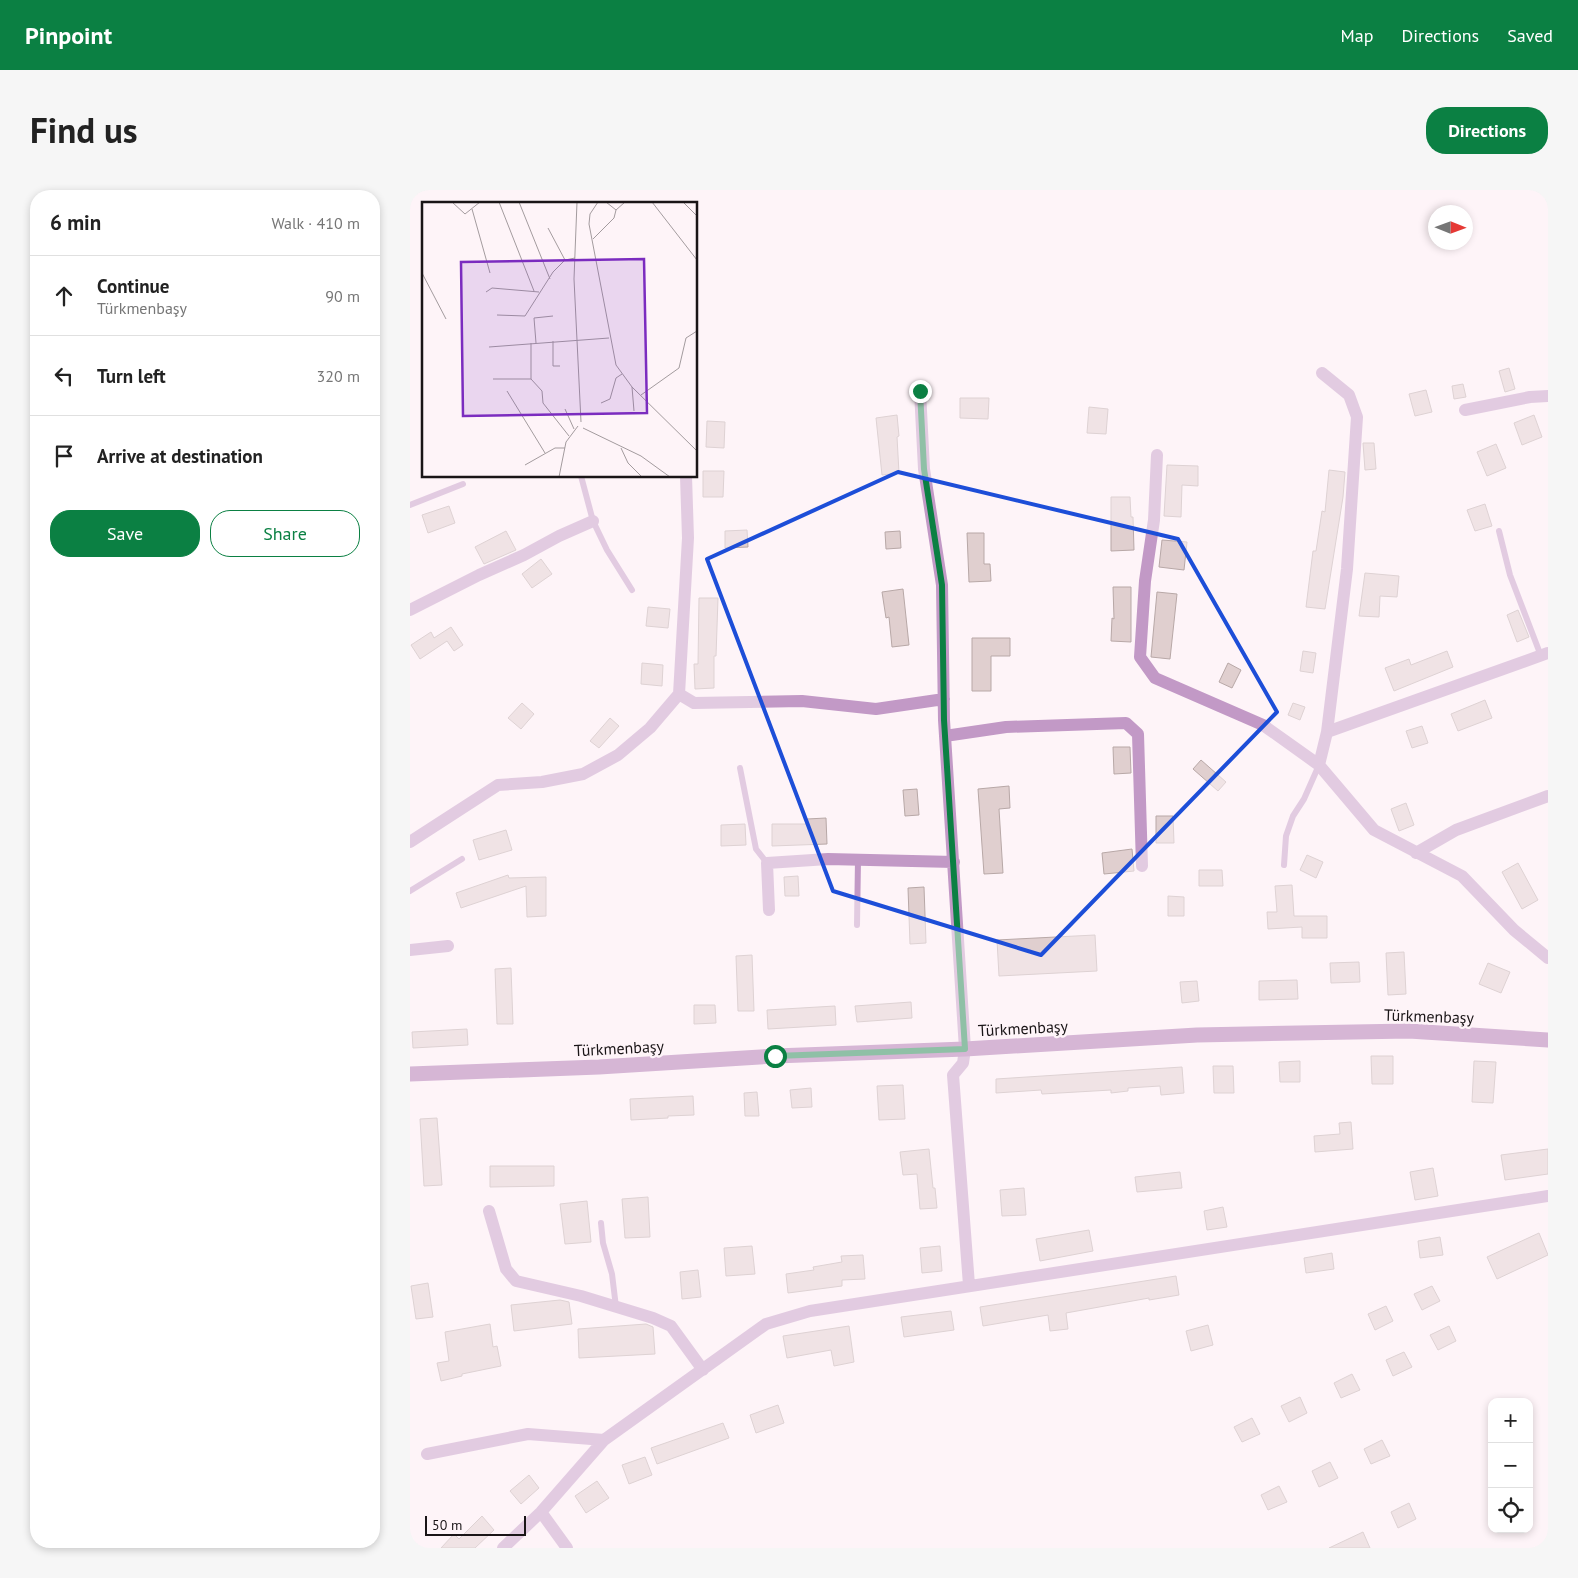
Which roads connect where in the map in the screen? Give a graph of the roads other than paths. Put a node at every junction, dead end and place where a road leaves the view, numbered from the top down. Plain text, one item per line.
1 (1322, 374) dead end
2 (920, 391) dead end
3 (1548, 396) edge
4 (1465, 410) dead end
5 (1157, 455) dead end
6 (582, 478) edge
7 (686, 478) edge
8 (462, 484) dead end
9 (410, 506) edge
10 (593, 521) junction
11 (1498, 531) dead end
12 (632, 590) dead end
13 (410, 610) edge
14 (1544, 655) edge
15 (680, 694) junction
16 (944, 699) junction
17 (1327, 732) junction
18 (945, 736) junction
19 (1319, 765) junction
20 (740, 768) dead end
21 (1548, 796) edge
22 (410, 842) edge
23 (1416, 853) junction
24 (462, 859) dead end
25 (858, 860) junction
26 (954, 862) junction
27 (767, 863) junction
28 (1284, 865) dead end
29 (1142, 866) dead end
30 (410, 891) edge
31 (769, 910) dead end
32 (857, 925) dead end
33 (448, 946) dead end
34 (410, 950) edge
35 (1548, 958) edge
36 (1548, 1040) edge
37 (965, 1049) junction
38 (410, 1074) edge
39 (1548, 1196) edge
40 (489, 1211) dead end
41 (601, 1223) dead end
42 (969, 1285) junction
43 (616, 1307) junction
44 (703, 1370) junction
45 (604, 1440) junction
46 (427, 1454) dead end
47 (541, 1512) junction
48 (503, 1548) edge
49 (567, 1548) edge

1 - 17 street
2 - 16 street
3 - 4 street
5 - 19 street
6 - 10 lane
7 - 15 street
8 - 9 lane
10 - 12 lane
10 - 13 street
11 - 14 lane
14 - 17 street
15 - 16 street
15 - 22 street
16 - 18 street
17 - 19 street
18 - 26 street
18 - 29 street
19 - 23 street
19 - 28 lane
20 - 27 lane
21 - 23 street
23 - 35 street
24 - 30 lane
25 - 26 street
25 - 27 street
25 - 32 lane
26 - 37 street
27 - 31 street
33 - 34 street
36 - 37 street, Türkmenbaşy
37 - 38 street, Türkmenbaşy
37 - 42 street
39 - 42 street
40 - 43 street
41 - 43 lane
42 - 44 street
43 - 44 street
44 - 45 street
45 - 46 street
45 - 47 street
47 - 48 street
47 - 49 street

